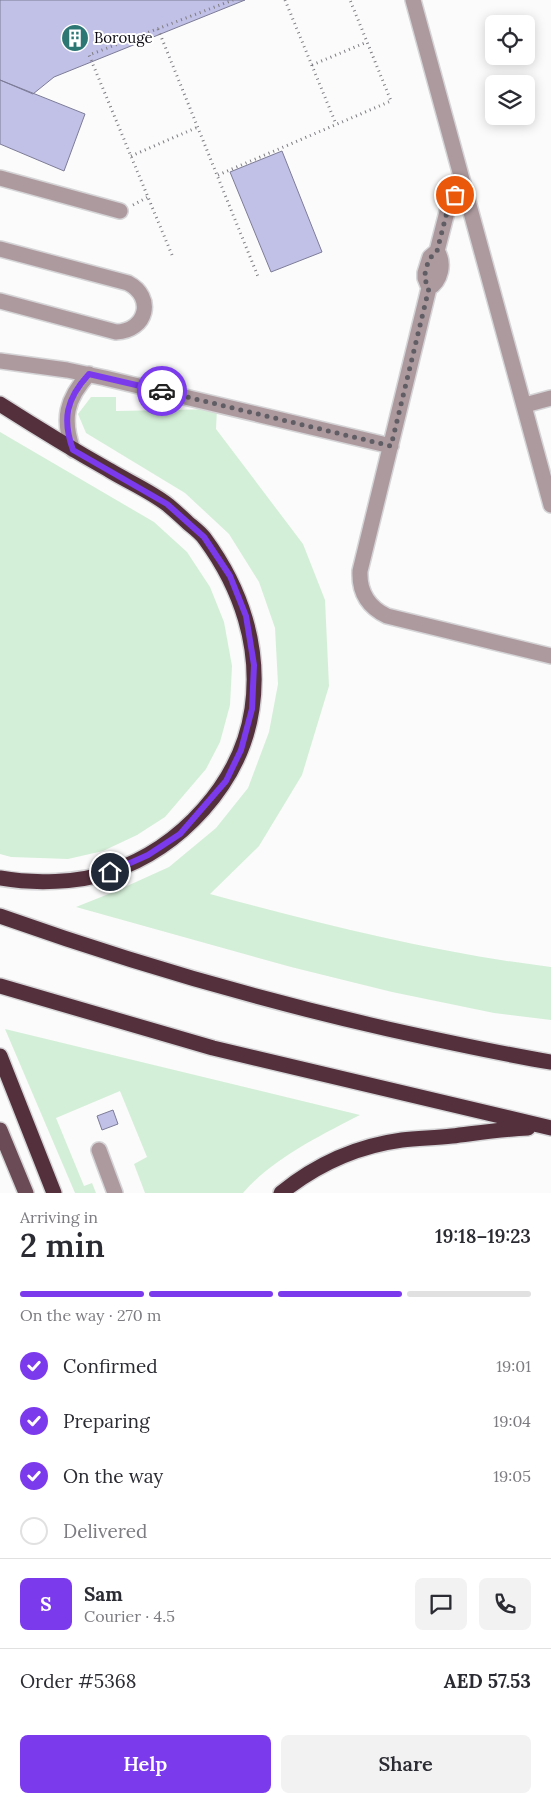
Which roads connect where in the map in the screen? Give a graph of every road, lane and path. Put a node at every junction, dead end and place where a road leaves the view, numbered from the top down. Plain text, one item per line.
1 (233, 0) edge
2 (285, 0) edge
3 (350, 0) edge
4 (413, 0) edge
5 (158, 29) junction
6 (367, 42) junction
7 (312, 65) junction
8 (336, 125) junction
9 (198, 127) junction
10 (131, 156) junction
11 (218, 175) junction
12 (0, 178) edge
13 (466, 190) junction
14 (120, 211) dead end
15 (0, 249) edge
16 (172, 255) dead end
17 (259, 279) dead end
18 (0, 301) edge
19 (0, 361) edge
20 (89, 374) junction
21 (551, 398) edge
22 (0, 404) edge
23 (525, 405) junction
24 (391, 446) junction
25 (73, 450) junction
26 (551, 505) edge
27 (551, 656) edge
28 (0, 878) edge
29 (0, 916) edge
30 (2, 987) edge
31 (0, 1056) edge
32 (551, 1062) edge
33 (549, 1128) edge
34 (0, 1130) edge
35 (99, 1150) dead end
36 (26, 1193) edge
37 (54, 1193) edge
38 (115, 1193) edge
39 (282, 1193) edge

1 - 5 path
2 - 7 path
3 - 6 path
4 - 13 street
5 - 9 path
5 - 10 path
6 - 7 path
6 - 8 path
7 - 8 path
8 - 11 path
9 - 10 path
9 - 11 path
10 - 16 path
11 - 17 path
12 - 14 street
13 - 23 street
13 - 24 street
15 - 18 street
19 - 20 street
20 - 24 street
20 - 25 street
21 - 23 street
22 - 25 highway
23 - 26 street
24 - 27 street
25 - 28 highway
29 - 32 highway
30 - 33 highway
31 - 37 highway
33 - 39 highway
34 - 36 main road
35 - 38 street

